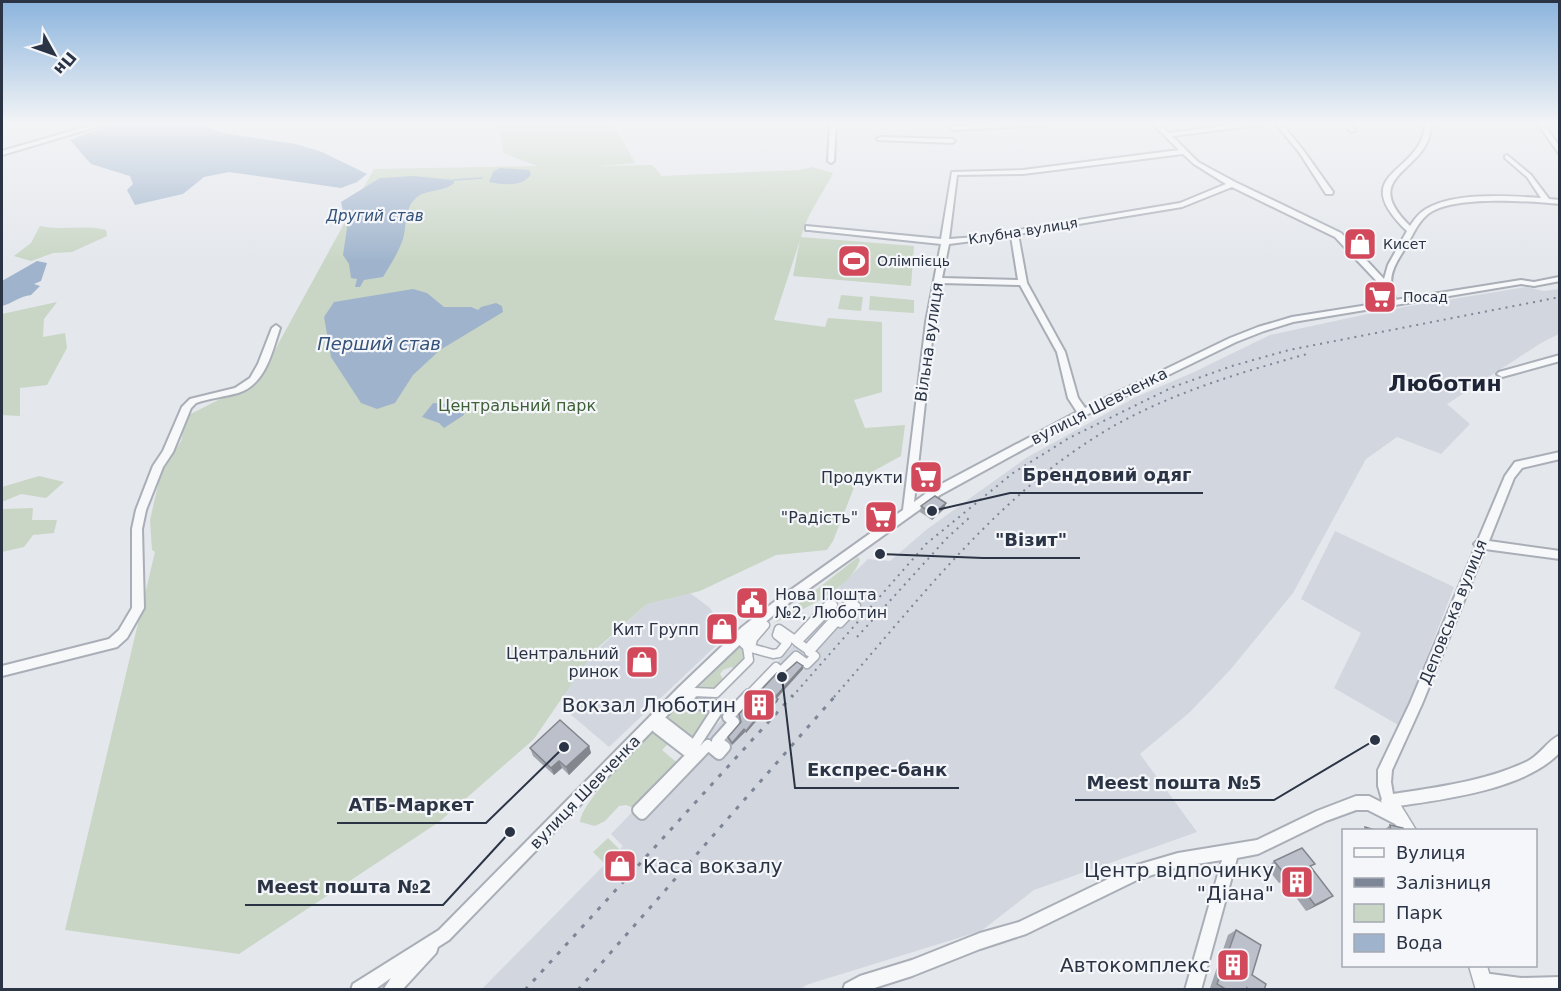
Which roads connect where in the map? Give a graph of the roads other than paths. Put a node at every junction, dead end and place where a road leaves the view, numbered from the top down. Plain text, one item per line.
1 (1045, 169) edge
2 (1207, 169) edge
3 (1313, 169) edge
4 (1401, 169) edge
5 (1521, 169) edge
6 (1232, 184) junction
7 (1329, 192) dead end
8 (1546, 200) junction
9 (1560, 202) edge
10 (809, 228) dead end
11 (1411, 231) junction
12 (1014, 233) junction
13 (945, 242) junction
14 (1559, 279) edge
15 (937, 280) junction
16 (1023, 283) junction
17 (1388, 287) junction
18 (1391, 303) junction
19 (276, 328) dead end
20 (1560, 358) edge
21 (1502, 374) dead end
22 (1083, 413) junction
23 (1560, 455) edge
24 (908, 512) junction
25 (1480, 544) junction
26 (1560, 555) edge
27 (2, 671) edge
28 (694, 692) joint
29 (1560, 741) edge
30 (1389, 801) junction
31 (1405, 826) edge
32 (1231, 852) junction
33 (444, 935) junction
34 (1482, 979) edge
35 (1560, 985) edge
36 (1194, 989) edge
37 (359, 990) edge
38 (391, 990) edge
39 (851, 990) edge

1 - 13 street, Вільна вулиця
2 - 6 street
3 - 7 street
4 - 11 street
5 - 8 street
6 - 12 street, Клубна вулиця
6 - 17 street
8 - 9 street
8 - 11 street
10 - 13 street, Клубна вулиця
11 - 17 street
12 - 13 street, Клубна вулиця
12 - 16 street
13 - 15 street, Вільна вулиця
14 - 18 street, вулиця Шевченка
15 - 16 street
15 - 24 street, Вільна вулиця
16 - 22 street
17 - 18 street
18 - 22 street, вулиця Шевченка
19 - 27 street
20 - 21 street
22 - 24 street, вулиця Шевченка
23 - 25 street, Деповська вулиця
24 - 33 street, вулиця Шевченка
25 - 26 street
25 - 30 street, Деповська вулиця
28 - 28 street
29 - 30 street
30 - 31 street
31 - 32 street
32 - 36 street
32 - 39 street
33 - 37 street, вулиця Шевченка
33 - 38 street
34 - 35 street

